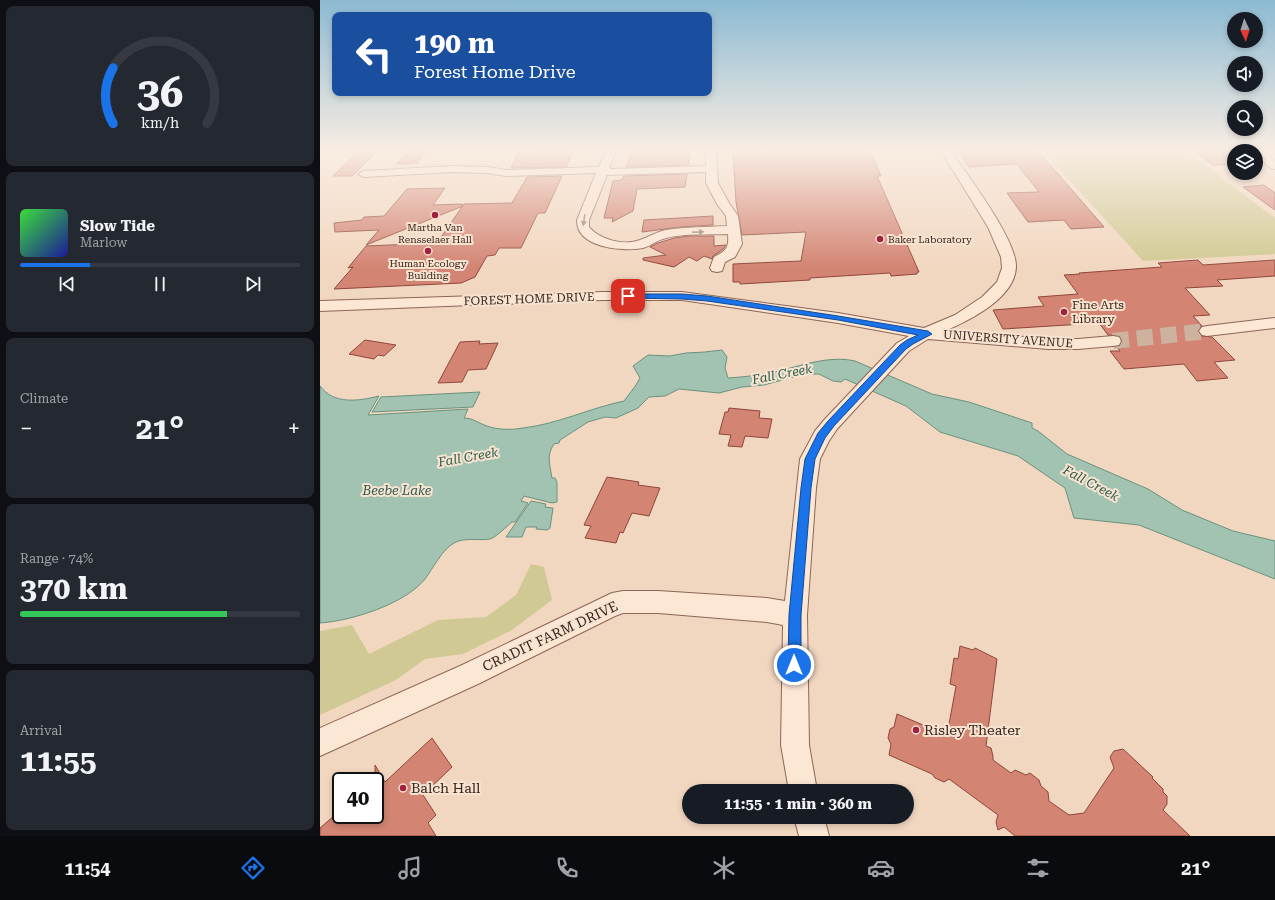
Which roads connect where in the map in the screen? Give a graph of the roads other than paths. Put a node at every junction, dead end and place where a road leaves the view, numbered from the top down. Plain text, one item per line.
1 (595, 190) edge
2 (715, 190) edge
3 (971, 190) edge
4 (733, 230) junction
5 (718, 268) dead end
6 (320, 306) edge
7 (981, 318) junction
8 (1275, 322) edge
9 (1207, 331) tunnel mouth
10 (928, 334) junction
11 (1001, 340) junction
12 (1112, 341) tunnel mouth
13 (795, 615) junction
14 (320, 742) edge
15 (802, 784) edge

1 -> 4 street
2 - 4 street
3 - 7 street
4 - 5 street
6 - 10 street, FOREST HOME DRIVE
7 - 10 street
7 - 11 street
8 - 9 street
10 - 11 street, UNIVERSITY AVENUE
10 - 13 street
11 - 12 street, UNIVERSITY AVENUE
13 - 14 street, CRADIT FARM DRIVE
13 - 15 street

